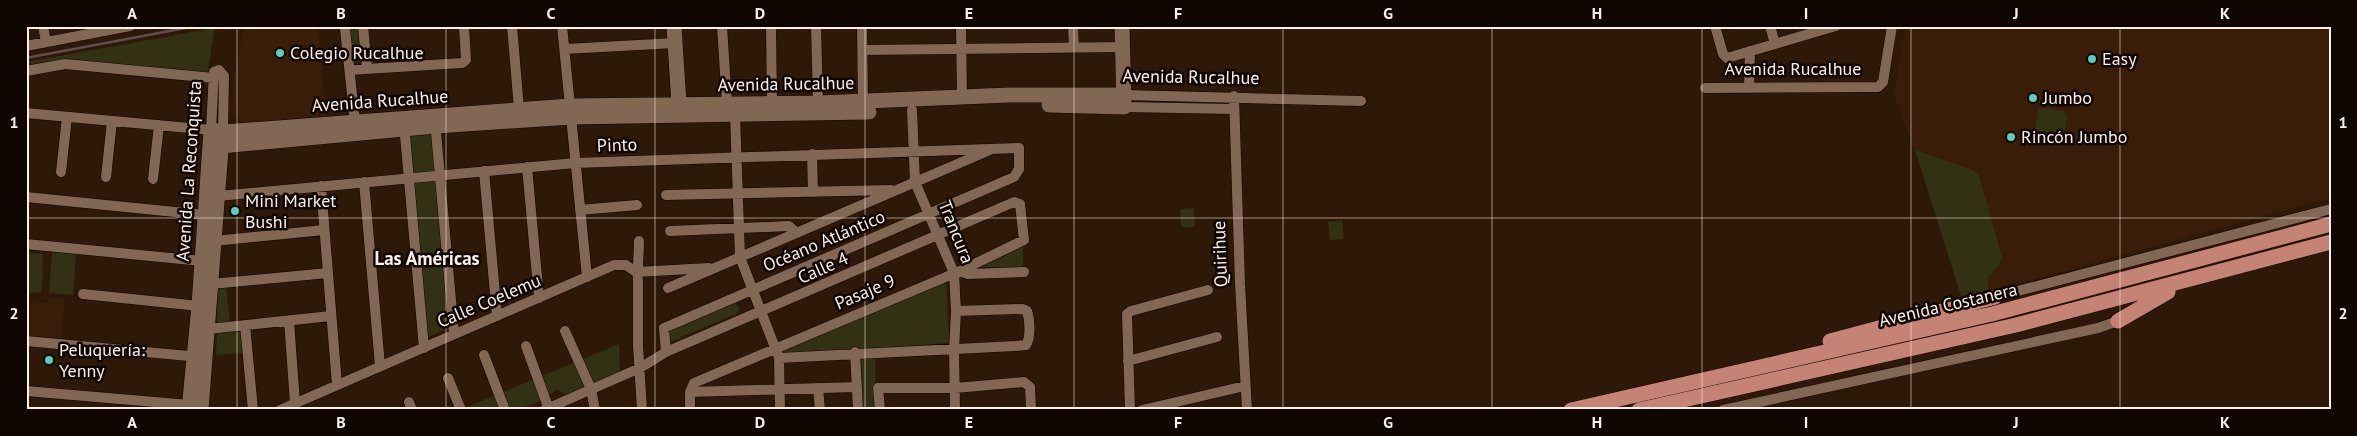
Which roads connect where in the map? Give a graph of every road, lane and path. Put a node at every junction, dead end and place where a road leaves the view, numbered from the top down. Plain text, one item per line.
1 (43, 26) edge
2 (130, 26) edge
3 (347, 26) edge
4 (363, 26) edge
5 (464, 26) edge
6 (512, 26) edge
7 (562, 26) edge
8 (674, 26) edge
9 (722, 26) edge
10 (771, 26) edge
11 (816, 26) edge
12 (862, 26) edge
13 (961, 26) edge
14 (1073, 26) edge
15 (1122, 26) edge
16 (1715, 26) edge
17 (1770, 26) edge
18 (1836, 26) edge
19 (1892, 26) edge
20 (1821, 28) edge
21 (92, 30) edge
22 (46, 42) junction
23 (675, 43) junction
24 (1775, 44) junction
25 (26, 46) edge
26 (1123, 46) junction
27 (962, 47) junction
28 (1074, 47) junction
29 (565, 49) junction
30 (863, 50) junction
31 (1750, 51) junction
32 (368, 69) junction
33 (350, 70) junction
34 (26, 72) edge
35 (1705, 88) dead end
36 (1749, 88) junction
37 (1234, 96) junction
38 (962, 98) junction
39 (1124, 101) junction
40 (1361, 101) dead end
41 (863, 102) junction
42 (818, 103) junction
43 (679, 104) junction
44 (772, 104) junction
45 (912, 105) junction
46 (519, 108) junction
47 (731, 109) junction
48 (1234, 109) junction
49 (570, 112) junction
50 (26, 113) edge
51 (67, 117) junction
52 (435, 120) junction
53 (112, 121) junction
54 (354, 122) junction
55 (403, 123) junction
56 (159, 125) junction
57 (217, 139) junction
58 (996, 147) junction
59 (913, 150) junction
60 (812, 154) junction
61 (737, 157) junction
62 (575, 162) junction
63 (527, 167) junction
64 (484, 171) junction
65 (61, 172) dead end
66 (1017, 174) joint
67 (440, 175) junction
68 (106, 177) dead end
69 (408, 178) junction
70 (153, 179) dead end
71 (364, 182) junction
72 (915, 182) junction
73 (321, 186) junction
74 (897, 190) junction
75 (813, 192) junction
76 (738, 194) junction
77 (666, 195) dead end
78 (218, 196) junction
79 (26, 197) edge
80 (1020, 204) joint
81 (636, 205) dead end
82 (2331, 209) edge
83 (580, 210) junction
84 (928, 214) junction
85 (205, 215) junction
86 (2331, 224) edge
87 (324, 230) junction
88 (739, 230) junction
89 (670, 231) dead end
90 (797, 233) junction
91 (937, 236) junction
92 (214, 241) junction
93 (639, 241) dead end
94 (2331, 242) edge
95 (26, 244) edge
96 (740, 257) junction
97 (202, 261) junction
98 (717, 267) junction
99 (636, 272) junction
100 (957, 272) junction
101 (1024, 272) dead end
102 (328, 273) junction
103 (587, 277) junction
104 (2196, 278) junction
105 (211, 284) junction
106 (668, 288) dead end
107 (751, 289) junction
108 (1208, 290) dead end
109 (83, 294) dead end
110 (1995, 297) joint
111 (539, 298) junction
112 (199, 306) junction
113 (956, 311) junction
114 (761, 312) junction
115 (331, 316) junction
116 (497, 316) junction
117 (289, 321) junction
118 (2118, 321) joint
119 (245, 325) junction
120 (208, 329) junction
121 (565, 330) dead end
122 (454, 334) junction
123 (1217, 337) dead end
124 (26, 341) edge
125 (526, 346) dead end
126 (424, 348) junction
127 (954, 350) junction
128 (666, 352) junction
129 (855, 352) junction
130 (777, 353) junction
131 (484, 355) dead end
132 (200, 357) junction
133 (1128, 362) junction
134 (380, 366) junction
135 (640, 368) junction
136 (1749, 368) junction
137 (448, 378) dead end
138 (337, 385) junction
139 (1246, 386) junction
140 (857, 387) junction
141 (780, 388) junction
142 (818, 388) junction
143 (955, 388) junction
144 (591, 389) junction
145 (26, 391) edge
146 (690, 392) junction
147 (295, 403) junction
148 (197, 408) edge
149 (546, 409) edge
150 (253, 410) edge
151 (280, 410) edge
152 (461, 410) edge
153 (505, 410) edge
154 (595, 410) edge
155 (642, 410) edge
156 (690, 410) edge
157 (780, 410) edge
158 (820, 410) edge
159 (858, 410) edge
160 (880, 410) edge
161 (955, 410) edge
162 (1031, 410) edge
163 (1130, 410) edge
164 (1142, 410) edge
165 (1247, 410) edge
166 (1571, 410) edge
167 (1639, 410) edge
168 (1724, 410) edge

1 - 22 street
2 - 21 street
3 - 33 street
4 - 32 street
5 - 32 street
6 - 46 street
7 - 29 street
8 - 23 street
9 - 47 street
10 - 44 street
11 - 42 street
12 - 30 street
13 - 27 street
14 - 28 street
15 - 26 street
16 - 31 street
17 - 24 street
18 - 20 street
19 - 36 street, Avenida Rucalhue
20 - 24 street
21 - 22 street
22 - 25 street
23 - 29 street
23 - 43 street
24 - 31 street
26 - 28 street
26 - 39 street
27 - 28 street
27 - 30 street
27 - 38 street
29 - 49 street
30 - 41 street
31 - 36 street
32 - 33 street
33 - 54 street
34 - 57 street, Avenida La Reconquista
35 - 36 street, Avenida Rucalhue
37 - 39 street, Avenida Rucalhue
37 - 40 street, Avenida Rucalhue
37 - 48 street, Quirihue
38 - 39 street, Avenida Rucalhue
38 - 45 street, Avenida Rucalhue
39 - 45 street, Avenida Rucalhue
39 - 48 street, Avenida Rucalhue
41 - 42 street, Avenida Rucalhue
41 - 45 street, Avenida Rucalhue
42 - 44 street, Avenida Rucalhue
43 - 47 street, Avenida Rucalhue
43 - 49 street, Avenida Rucalhue
44 - 47 street, Avenida Rucalhue
45 - 47 street, Avenida Rucalhue
45 - 59 street, Trancura
46 - 49 street, Avenida Rucalhue
46 - 52 street, Avenida Rucalhue
47 - 49 street, Avenida Rucalhue
47 - 61 street
48 - 139 street, Quirihue
49 - 52 street, Avenida Rucalhue
49 - 62 street
50 - 51 street
51 - 53 street
51 - 65 street
52 - 55 street, Avenida Rucalhue
52 - 67 street
53 - 56 street
53 - 68 street
54 - 55 street, Avenida Rucalhue
54 - 57 street, Avenida Rucalhue
55 - 57 street, Avenida Rucalhue
55 - 69 street
56 - 57 street
56 - 70 street
57 - 78 street, Avenida La Reconquista
57 - 85 street, Avenida La Reconquista
58 - 59 street, Pinto
58 - 66 street, Pinto
58 - 72 street
59 - 60 street, Pinto
59 - 72 street, Trancura
60 - 61 street, Pinto
60 - 75 street
61 - 62 street, Pinto
61 - 76 street
62 - 63 street, Pinto
62 - 83 street
63 - 64 street, Pinto
63 - 111 street
64 - 67 street, Pinto
64 - 116 street
66 - 84 street, Océano Atlántico
67 - 69 street, Pinto
67 - 122 street
69 - 71 street, Pinto
69 - 126 street
71 - 73 street, Pinto
71 - 134 street
72 - 74 street
72 - 84 street, Trancura
73 - 78 street, Pinto
73 - 87 street
74 - 75 street
74 - 90 street
75 - 76 street
76 - 77 street
76 - 88 street
78 - 92 street, Avenida La Reconquista
79 - 85 street
80 - 91 street, Calle 4
80 - 100 street, Pasaje 9
81 - 83 street
82 - 110 street
83 - 103 street
84 - 91 street, Trancura
84 - 107 street, Océano Atlántico
85 - 97 street, Avenida La Reconquista
86 - 136 main road, Avenida Costanera
87 - 92 street
87 - 102 street
88 - 89 street
88 - 90 street
88 - 96 street
90 - 96 street
91 - 100 street, Trancura
91 - 114 street, Calle 4
92 - 105 street, Avenida La Reconquista
93 - 99 street
94 - 104 main road, Avenida Costanera
95 - 97 street
96 - 98 street
96 - 107 street
97 - 112 street, Avenida La Reconquista
98 - 99 street, Calle Coelemu
98 - 106 street
99 - 103 street, Calle Coelemu
99 - 135 street
100 - 101 street
100 - 113 street, Trancura
100 - 130 street, Pasaje 9
102 - 105 street
102 - 115 street
103 - 111 street, Calle Coelemu
104 - 118 main road
104 - 167 main road, Avenida Costanera
105 - 120 street, Avenida La Reconquista
107 - 114 street
107 - 128 street, Océano Atlántico
108 - 133 street, Quirihue
109 - 112 street
110 - 136 main road
111 - 116 street, Calle Coelemu
112 - 132 street, Avenida La Reconquista
113 - 127 street, Trancura
113 - 127 street
114 - 128 street, Calle 4
114 - 130 street
115 - 117 street
115 - 138 street
116 - 122 street, Calle Coelemu
117 - 119 street
117 - 147 street
118 - 168 street
119 - 120 street
119 - 150 street
120 - 132 street, Avenida La Reconquista
121 - 144 street
122 - 126 street, Calle Coelemu
123 - 133 street
124 - 132 street
125 - 149 street
126 - 134 street, Calle Coelemu
127 - 129 street
127 - 143 street, Trancura
128 - 135 street, Calle 4
129 - 130 street
129 - 140 street
130 - 141 street
130 - 146 street, Pasaje 9
131 - 153 street
132 - 148 street, Avenida La Reconquista
133 - 163 street, Quirihue
134 - 138 street, Calle Coelemu
135 - 144 street
135 - 155 street
136 - 166 main road, Avenida Costanera
137 - 152 street
138 - 147 street, Calle Coelemu
139 - 164 street
139 - 165 street, Quirihue
140 - 142 street
140 - 159 street
141 - 142 street
141 - 146 street
141 - 157 street
142 - 158 street
143 - 160 street
143 - 161 street, Trancura
143 - 162 street
144 - 149 street
144 - 154 street
145 - 148 street
146 - 156 street
147 - 151 street, Calle Coelemu

